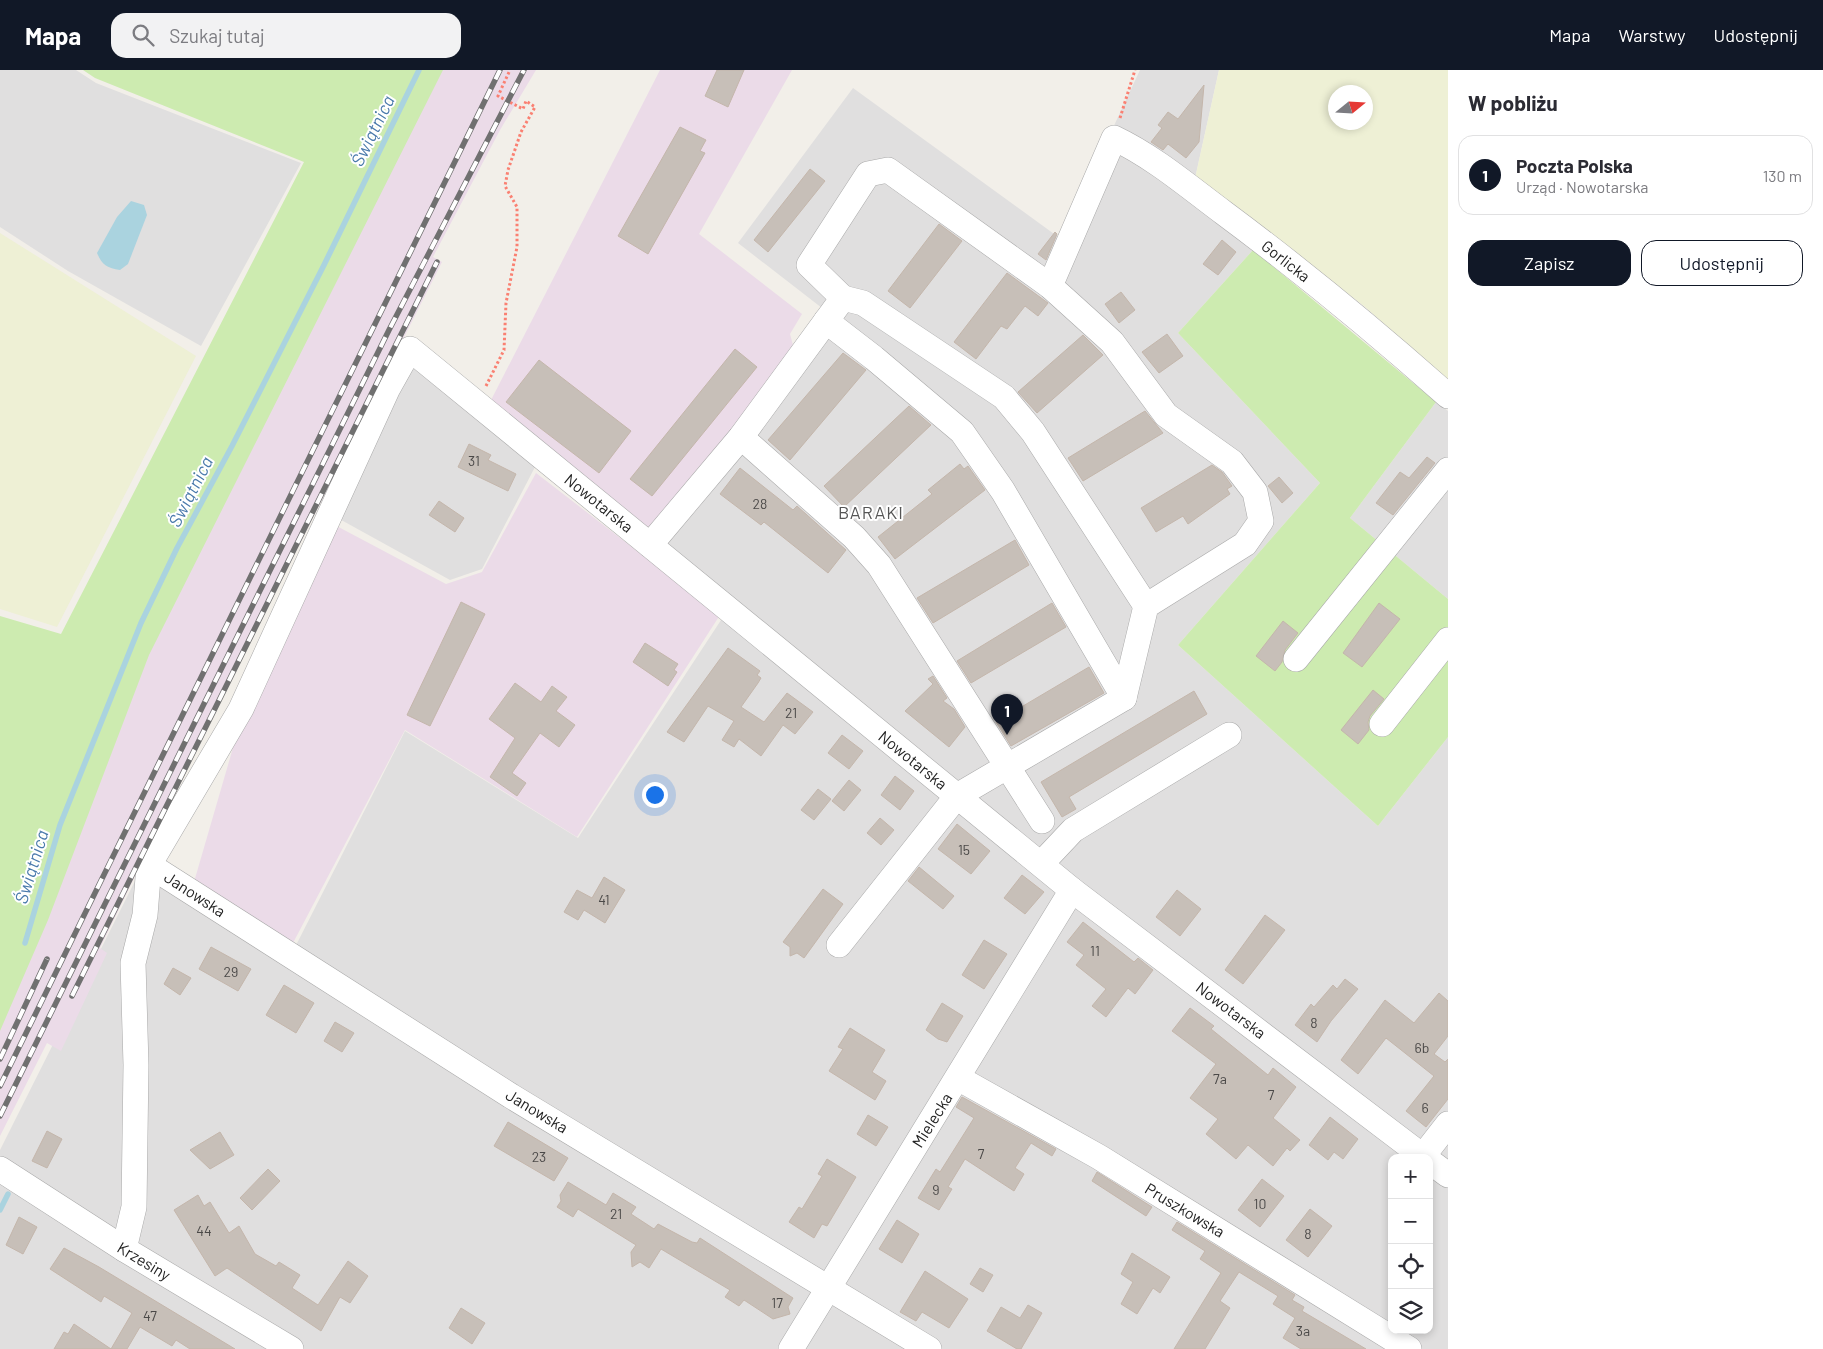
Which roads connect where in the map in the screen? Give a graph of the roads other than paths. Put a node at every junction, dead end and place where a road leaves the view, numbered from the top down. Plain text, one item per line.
1 (1050, 286) junction
2 (843, 298) junction
3 (826, 321) junction
4 (1448, 396) edge
5 (741, 437) junction
6 (1448, 470) edge
7 (650, 545) junction
8 (1146, 606) junction
9 (1448, 640) edge
10 (1296, 659) dead end
11 (1124, 698) junction
12 (1382, 724) dead end
13 (1229, 735) dead end
14 (1007, 767) junction
15 (957, 796) junction
16 (1042, 821) dead end
17 (1041, 864) junction
18 (149, 865) junction
19 (1072, 890) junction
20 (839, 945) dead end
21 (958, 1078) junction
22 (1448, 1124) edge
23 (1421, 1154) edge
24 (1429, 1154) edge
25 (1433, 1164) edge
26 (0, 1169) edge
27 (1448, 1176) edge
28 (124, 1249) junction
29 (828, 1288) junction
30 (291, 1349) edge
31 (791, 1349) edge
32 (929, 1349) edge
33 (1409, 1349) edge

1 - 2 street
1 - 4 street, Gorlicka
1 - 8 street
2 - 3 street
2 - 8 street
3 - 5 street
3 - 11 street
5 - 7 street
5 - 14 street
6 - 10 street
7 - 15 street, Nowotarska
7 - 18 street, Nowotarska
8 - 11 street
9 - 12 street
11 - 14 street
13 - 17 street
14 - 15 street
14 - 16 street
15 - 17 street, Nowotarska
15 - 20 street
17 - 19 street, Nowotarska
18 - 28 street
18 - 29 street, Janowska
19 - 21 street, Mielecka
19 - 23 street, Nowotarska
21 - 29 street, Mielecka
21 - 33 street, Pruszkowska
22 - 24 street
25 - 27 street, Nowotarska
26 - 28 street, Krzesiny
28 - 30 street, Krzesiny
29 - 31 street, Mielecka
29 - 32 street, Janowska

